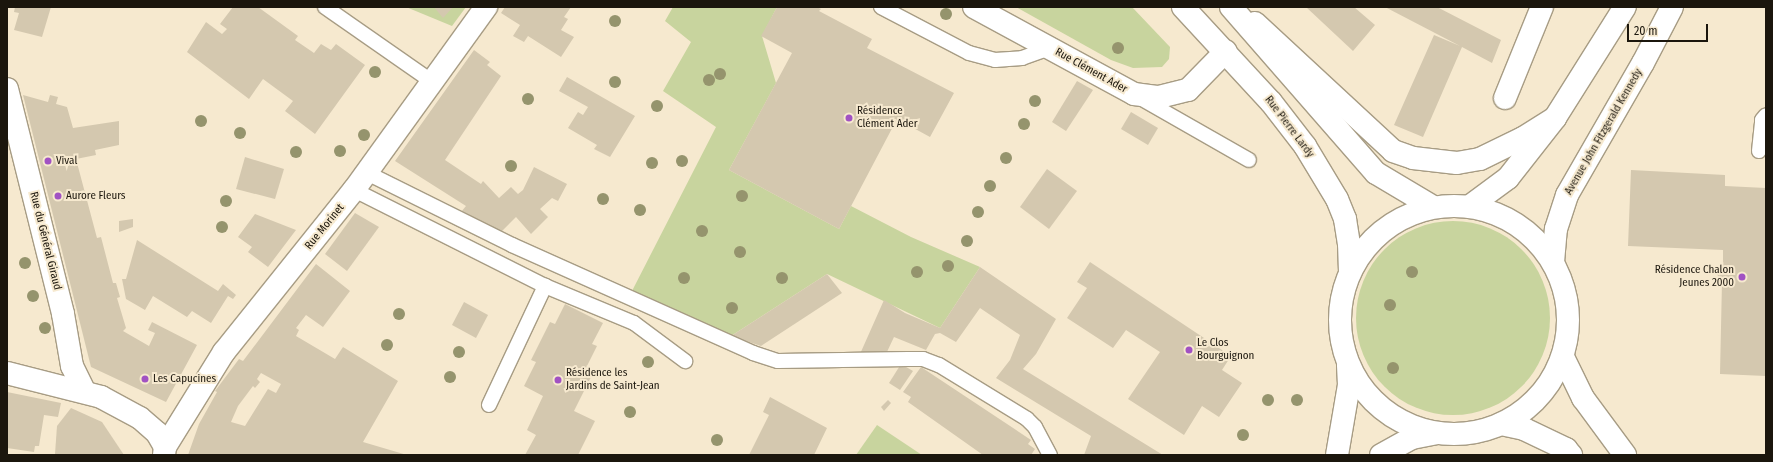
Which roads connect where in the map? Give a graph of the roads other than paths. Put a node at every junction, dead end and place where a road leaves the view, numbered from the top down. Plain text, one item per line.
1 (325, 7) edge
2 (486, 7) edge
3 (881, 7) edge
4 (974, 7) edge
5 (1183, 7) edge
6 (1231, 7) edge
7 (1238, 7) edge
8 (1542, 7) edge
9 (1625, 7) edge
10 (1672, 7) edge
11 (1049, 48) junction
12 (1226, 51) junction
13 (431, 81) junction
14 (7, 89) edge
15 (1134, 94) junction
16 (1506, 98) dead end
17 (1766, 115) edge
18 (1555, 118) junction
19 (1759, 151) dead end
20 (1249, 160) dead end
21 (360, 181) junction
22 (1470, 206) junction
23 (1433, 207) junction
24 (1553, 262) junction
25 (1350, 271) junction
26 (545, 286) junction
27 (1563, 357) junction
28 (685, 361) dead end
29 (1348, 365) junction
30 (7, 373) edge
31 (84, 391) junction
32 (489, 405) dead end
33 (1502, 424) junction
34 (1438, 433) junction
35 (165, 451) edge
36 (1050, 455) edge
37 (1337, 455) edge
38 (1381, 455) edge
39 (1571, 455) edge
40 (1624, 455) edge

1 - 13 lane
2 - 13 main road, Rue Morinet
3 - 11 lane
4 - 11 main road, Rue Clément Ader
5 - 12 main road, Rue Pierre Lardy
6 - 23 main road
7 - 18 main road
8 - 16 main road
9 - 18 main road
10 - 24 main road, Avenue John Fitzgerald Kennedy
11 - 15 main road, Rue Clément Ader
12 - 15 main road, Rue Clément Ader
12 - 25 main road, Rue Pierre Lardy
13 - 21 main road, Rue Morinet
14 - 31 main road, Rue du Général Giraud
15 - 20 lane
17 - 19 lane
18 - 22 main road
21 - 26 lane
21 - 35 main road, Rue Morinet
21 - 36 lane
22 - 23 main road
22 - 24 main road
23 - 25 main road
24 - 27 main road
25 - 29 main road
26 - 28 lane
26 - 32 lane
27 - 33 main road
27 - 40 main road
29 - 34 main road
29 - 37 main road
30 - 31 main road
31 - 35 main road
33 - 34 main road
33 - 39 main road
34 - 38 main road

